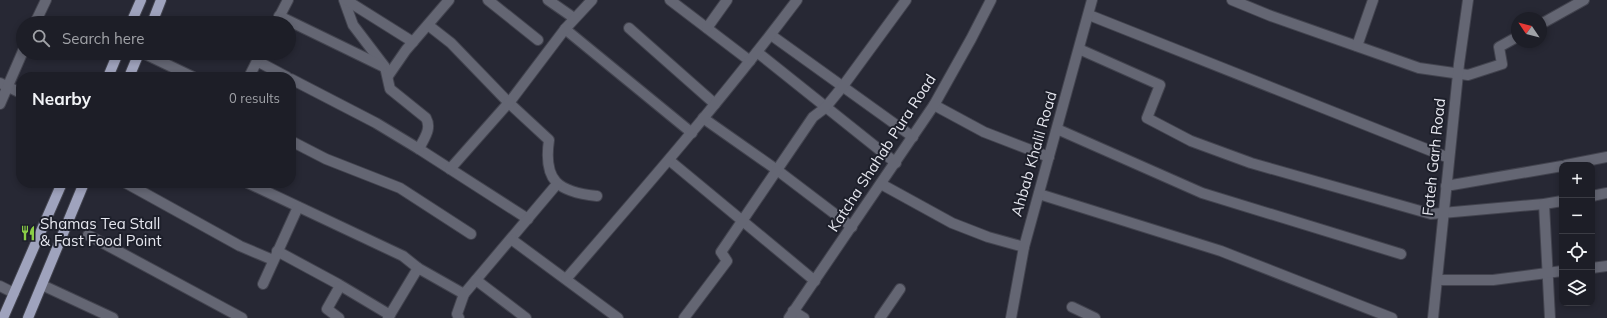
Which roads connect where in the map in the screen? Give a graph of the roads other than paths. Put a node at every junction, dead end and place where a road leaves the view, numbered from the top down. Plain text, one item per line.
1 (46, 0) edge
2 (141, 0) edge
3 (162, 0) edge
4 (288, 0) edge
5 (345, 0) edge
6 (488, 0) edge
7 (548, 0) edge
8 (592, 0) edge
9 (670, 0) edge
10 (727, 0) edge
11 (797, 0) edge
12 (991, 0) edge
13 (1092, 0) edge
14 (1232, 0) edge
15 (1373, 0) edge
16 (1584, 0) edge
17 (447, 1) edge
18 (901, 2) edge
19 (1470, 2) edge
20 (1089, 14) junction
21 (38, 16) edge
22 (134, 16) edge
23 (155, 16) edge
24 (280, 16) edge
25 (574, 18) junction
26 (1547, 21) edge
27 (428, 25) junction
28 (296, 28) edge
29 (629, 28) dead end
30 (707, 28) junction
31 (565, 29) junction
32 (771, 35) junction
33 (538, 40) dead end
34 (1511, 40) edge
35 (413, 42) junction
36 (1357, 46) junction
37 (1079, 49) junction
38 (757, 52) junction
39 (18, 60) edge
40 (115, 60) edge
41 (136, 60) edge
42 (158, 60) edge
43 (258, 60) edge
44 (263, 60) edge
45 (750, 61) junction
46 (386, 71) junction
47 (110, 72) edge
48 (131, 72) edge
49 (183, 72) edge
50 (252, 72) edge
51 (280, 72) edge
52 (1458, 73) junction
53 (296, 82) edge
54 (4, 85) edge
55 (843, 86) junction
56 (16, 91) edge
57 (509, 103) junction
58 (0, 104) edge
59 (716, 104) junction
60 (934, 105) junction
61 (825, 108) junction
62 (704, 118) junction
63 (1057, 129) junction
64 (692, 133) junction
65 (913, 137) junction
66 (296, 144) edge
67 (419, 149) junction
68 (1049, 157) junction
69 (1607, 157) edge
70 (1449, 158) junction
71 (670, 160) junction
72 (1581, 162) edge
73 (896, 163) junction
74 (1559, 167) edge
75 (450, 169) junction
76 (777, 170) junction
77 (557, 184) junction
78 (881, 184) junction
79 (1446, 186) junction
80 (60, 188) edge
81 (82, 188) edge
82 (135, 188) edge
83 (258, 188) edge
84 (1607, 193) edge
85 (1039, 194) junction
86 (1595, 195) edge
87 (597, 196) dead end
88 (1559, 202) edge
89 (1544, 204) junction
90 (298, 207) junction
91 (1444, 213) junction
92 (528, 219) junction
93 (742, 221) junction
94 (852, 227) junction
95 (471, 234) dead end
96 (88, 236) dead end
97 (511, 240) junction
98 (1024, 247) junction
99 (1401, 254) dead end
100 (275, 255) junction
101 (1607, 266) edge
102 (418, 268) junction
103 (1595, 268) edge
104 (1559, 271) edge
105 (1547, 273) junction
106 (566, 279) junction
107 (476, 280) junction
108 (1437, 280) junction
109 (814, 281) junction
110 (263, 284) dead end
111 (42, 285) junction
112 (0, 286) edge
113 (340, 286) junction
114 (900, 289) dead end
115 (14, 293) junction
116 (464, 294) junction
117 (1072, 307) dead end
118 (791, 315) edge
119 (389, 317) edge
120 (3, 318) edge
121 (28, 318) edge
122 (113, 318) edge
123 (242, 318) edge
124 (339, 318) edge
125 (460, 318) edge
126 (526, 318) edge
127 (618, 318) edge
128 (684, 318) edge
129 (804, 318) edge
130 (880, 318) edge
131 (1011, 318) edge
132 (1095, 318) edge
133 (1392, 318) edge
134 (1433, 318) edge
135 (1550, 318) edge

1 - 21 street
2 - 22 main road
3 - 23 main road
4 - 24 street
5 - 35 street
5 - 46 street
6 - 33 street
7 - 25 street
8 - 25 street
9 - 30 street
10 - 30 street
11 - 32 street
12 - 60 street, Katcha Shahab Pura Road
13 - 20 street, Ahbab Khalil Road
14 - 36 street
15 - 36 street
16 - 26 street
17 - 27 street
18 - 55 street
19 - 52 street, Fateh Garh Road
20 - 37 street, Ahbab Khalil Road
20 - 70 street
25 - 31 street
27 - 35 street
27 - 57 street
28 - 46 street
29 - 59 street
30 - 45 street
31 - 57 street
31 - 64 street
32 - 38 street
32 - 55 street
34 - 52 street
35 - 46 street
36 - 52 street
37 - 63 street, Ahbab Khalil Road
37 - 91 street
38 - 45 street
38 - 61 street
39 - 54 street
40 - 47 main road
41 - 48 main road
42 - 49 street
43 - 50 street
44 - 51 street
45 - 59 street
46 - 67 street
52 - 70 street, Fateh Garh Road
53 - 67 street
54 - 56 street
54 - 58 street
55 - 61 street
55 - 65 street
57 - 75 street
57 - 77 street
59 - 62 street
60 - 65 street, Katcha Shahab Pura Road
60 - 68 street
61 - 73 street
61 - 76 street
62 - 64 street
62 - 76 street
63 - 68 street, Ahbab Khalil Road
63 - 99 street
64 - 71 street
65 - 73 street, Katcha Shahab Pura Road
66 - 95 street
67 - 75 street
68 - 85 street, Ahbab Khalil Road
69 - 72 street
70 - 79 street, Fateh Garh Road
71 - 93 street
71 - 106 street
73 - 78 street, Katcha Shahab Pura Road
74 - 79 street
75 - 92 street
76 - 93 street
76 - 94 street
77 - 87 street
77 - 92 street
78 - 94 street, Katcha Shahab Pura Road
78 - 98 street
79 - 91 street, Fateh Garh Road
80 - 115 main road
81 - 111 main road
82 - 100 street
83 - 90 street
84 - 86 street
85 - 98 street, Ahbab Khalil Road
85 - 133 street
88 - 89 street
89 - 91 street
89 - 105 street
90 - 100 street
90 - 102 street
91 - 108 street, Fateh Garh Road
92 - 97 street
93 - 109 street
93 - 128 street
94 - 109 street, Katcha Shahab Pura Road
96 - 123 street
97 - 106 street
97 - 107 street
98 - 131 street, Ahbab Khalil Road
100 - 110 street
100 - 113 street
101 - 103 street
102 - 116 street
102 - 119 street
104 - 105 street
105 - 108 street
105 - 135 street
106 - 127 street
107 - 116 street
107 - 126 street
108 - 134 street, Fateh Garh Road
109 - 118 street, Katcha Shahab Pura Road
111 - 121 main road
111 - 122 street
112 - 115 street
113 - 119 street
113 - 124 street
114 - 130 street
115 - 120 main road
116 - 125 street
117 - 132 street
118 - 129 street

